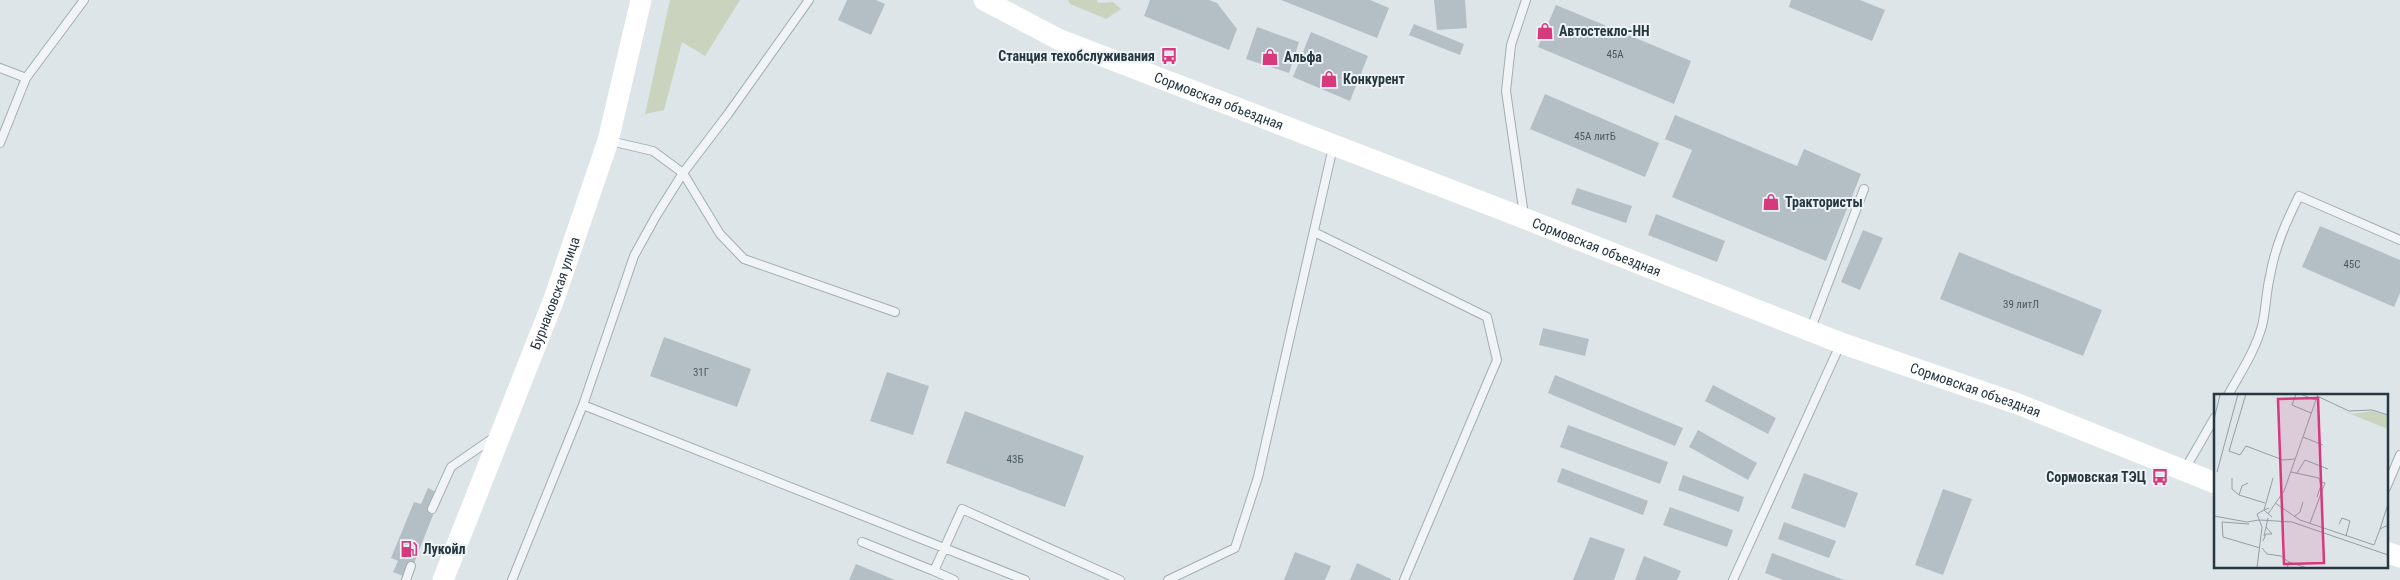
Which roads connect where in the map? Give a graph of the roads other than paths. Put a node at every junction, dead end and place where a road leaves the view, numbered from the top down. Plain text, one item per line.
1 (84, 0) edge
2 (641, 0) edge
3 (809, 0) edge
4 (984, 0) edge
5 (1526, 0) edge
6 (0, 68) edge
7 (26, 78) junction
8 (608, 141) junction
9 (0, 143) edge
10 (1334, 145) junction
11 (683, 173) junction
12 (1864, 189) dead end
13 (1524, 219) junction
14 (1314, 232) junction
15 (2400, 240) edge
16 (895, 312) dead end
17 (1810, 330) junction
18 (1841, 343) junction
19 (2229, 394) edge
20 (583, 405) junction
21 (2214, 419) edge
22 (501, 433) junction
23 (2400, 456) edge
24 (2184, 471) junction
25 (2214, 483) edge
26 (2388, 483) edge
27 (432, 509) dead end
28 (862, 542) dead end
29 (946, 547) junction
30 (2388, 553) edge
31 (2400, 558) edge
32 (410, 566) dead end
33 (934, 571) junction
34 (406, 580) edge
35 (444, 580) edge
36 (512, 580) edge
37 (954, 580) edge
38 (1024, 580) edge
39 (1120, 580) edge
40 (1168, 580) edge
41 (1404, 580) edge
42 (1733, 580) edge

1 - 7 lane
2 - 8 street, Бурнаковская улица
3 - 11 lane
4 - 10 street, Сормовская объездная
5 - 13 lane
6 - 7 lane
7 - 9 lane
8 - 11 lane
8 - 22 street, Бурнаковская улица
10 - 13 street, Сормовская объездная
10 - 14 lane
11 - 16 lane
11 - 20 lane
12 - 17 lane
13 - 17 street, Сормовская объездная
14 - 40 lane
14 - 41 lane
15 - 19 lane
17 - 18 street, Сормовская объездная
18 - 24 street, Сормовская объездная
18 - 42 lane
20 - 29 lane
20 - 36 lane
21 - 24 lane
22 - 27 lane
22 - 35 street, Бурнаковская улица
23 - 26 lane
24 - 25 street, Сормовская объездная
28 - 33 lane
29 - 33 lane
29 - 38 lane
29 - 39 lane
30 - 31 street
32 - 34 lane
33 - 37 lane

